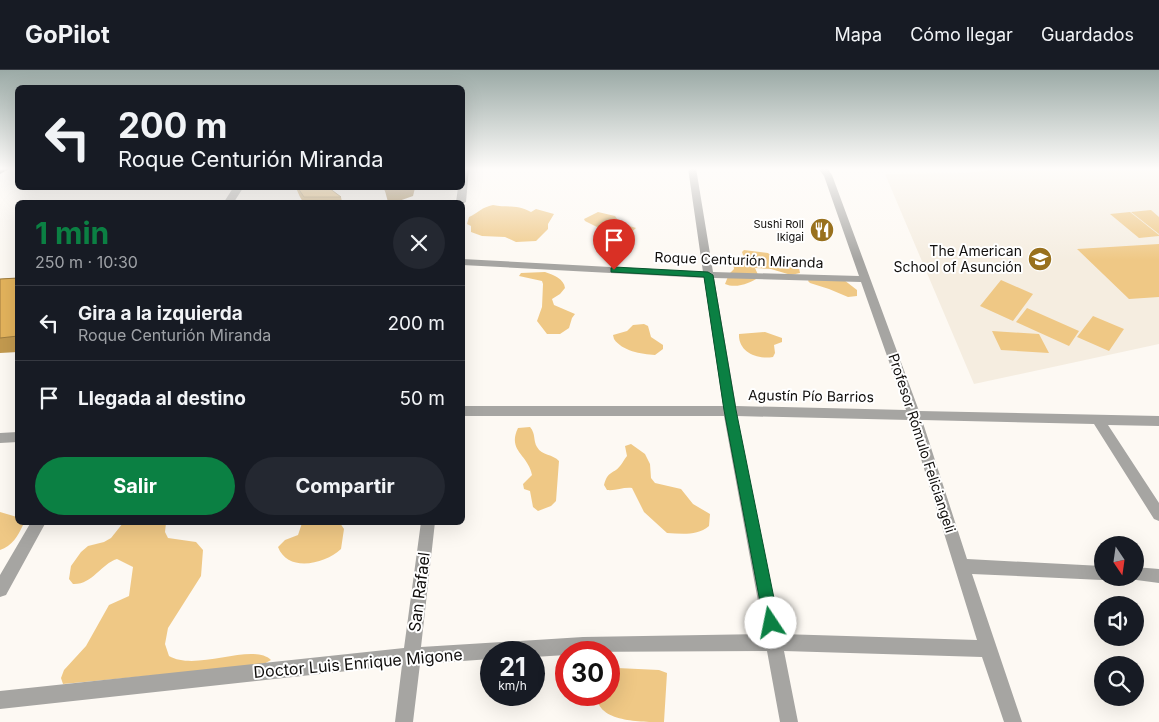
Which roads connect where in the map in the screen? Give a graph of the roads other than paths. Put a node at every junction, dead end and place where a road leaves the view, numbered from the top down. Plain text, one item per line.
1 (697, 198) edge
2 (836, 198) edge
3 (465, 262) edge
4 (708, 275) junction
5 (865, 279) junction
6 (730, 410) junction
7 (465, 411) edge
8 (914, 414) junction
9 (1097, 419) junction
10 (1159, 421) edge
11 (15, 437) edge
12 (0, 438) edge
13 (1159, 515) edge
14 (37, 525) edge
15 (428, 525) edge
16 (962, 566) junction
17 (1094, 573) edge
18 (1144, 575) edge
19 (1159, 576) edge
20 (0, 590) edge
21 (775, 642) junction
22 (988, 649) junction
23 (411, 656) junction
24 (0, 700) edge
25 (404, 722) edge
26 (789, 722) edge
27 (1013, 722) edge

1 - 4 street
2 - 5 street, Profesor Rómulo Feliciangeli
3 - 4 street, Roque Centurión Miranda
4 - 5 street, Roque Centurión Miranda
4 - 6 street
5 - 8 street, Profesor Rómulo Feliciangeli
6 - 7 street, Agustín Pío Barrios
6 - 8 street, Agustín Pío Barrios
6 - 21 street
8 - 9 street, Agustín Pío Barrios
8 - 16 street, Profesor Rómulo Feliciangeli
9 - 10 street, Agustín Pío Barrios
9 - 13 street
11 - 12 street
14 - 20 street
15 - 23 street, San Rafael
16 - 17 street
16 - 22 street, Profesor Rómulo Feliciangeli
18 - 19 street
21 - 22 street, Doctor Luis Enrique Migone
21 - 23 street, Doctor Luis Enrique Migone
21 - 26 street
22 - 27 street, Profesor Rómulo Feliciangeli
23 - 24 street, Doctor Luis Enrique Migone
23 - 25 street, San Rafael

